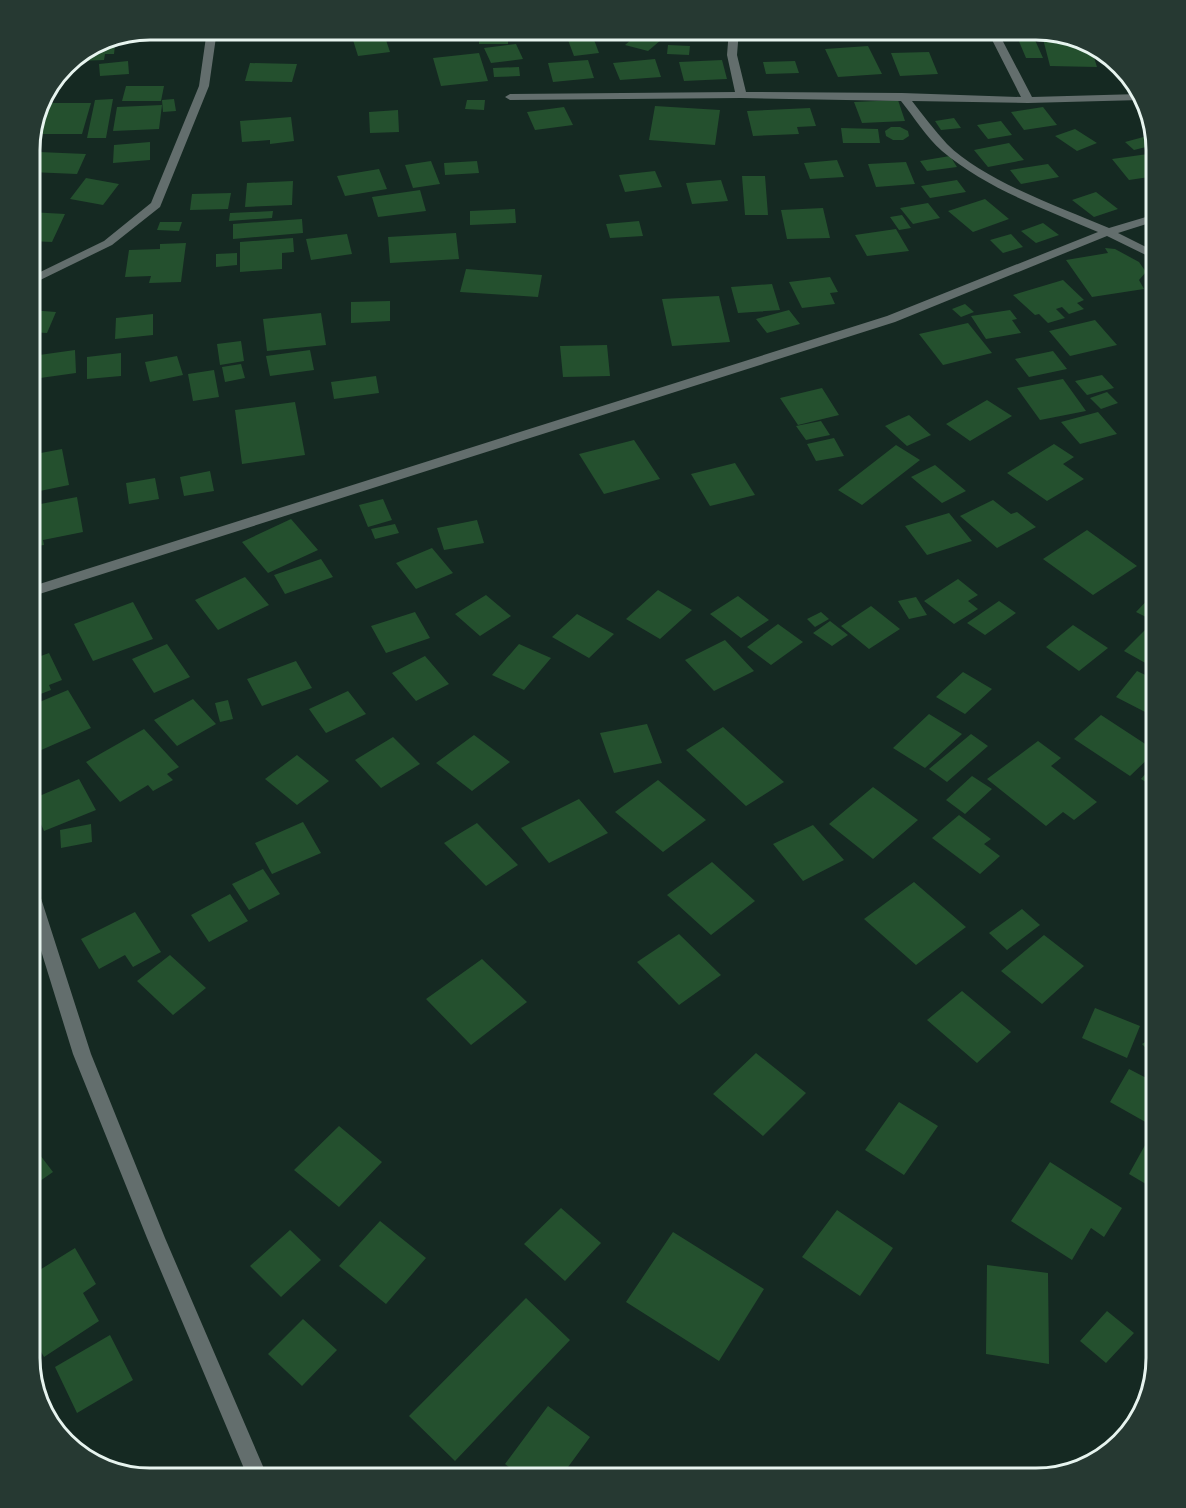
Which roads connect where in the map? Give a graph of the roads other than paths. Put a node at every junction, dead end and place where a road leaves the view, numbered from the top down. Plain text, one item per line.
1 (211, 40) edge
2 (733, 41) edge
3 (998, 41) edge
4 (741, 95) junction
5 (902, 96) junction
6 (1131, 97) edge
7 (510, 98) dead end
8 (1028, 100) junction
9 (1146, 220) edge
10 (1108, 232) junction
11 (1146, 252) edge
12 (41, 277) edge
13 (41, 589) edge
14 (40, 922) edge
15 (254, 1468) edge

1 - 12 street
2 - 4 street
3 - 8 street
4 - 5 street
4 - 7 street
5 - 8 street
5 - 10 street
6 - 8 street
9 - 10 street
10 - 11 street
10 - 13 street
14 - 15 street

